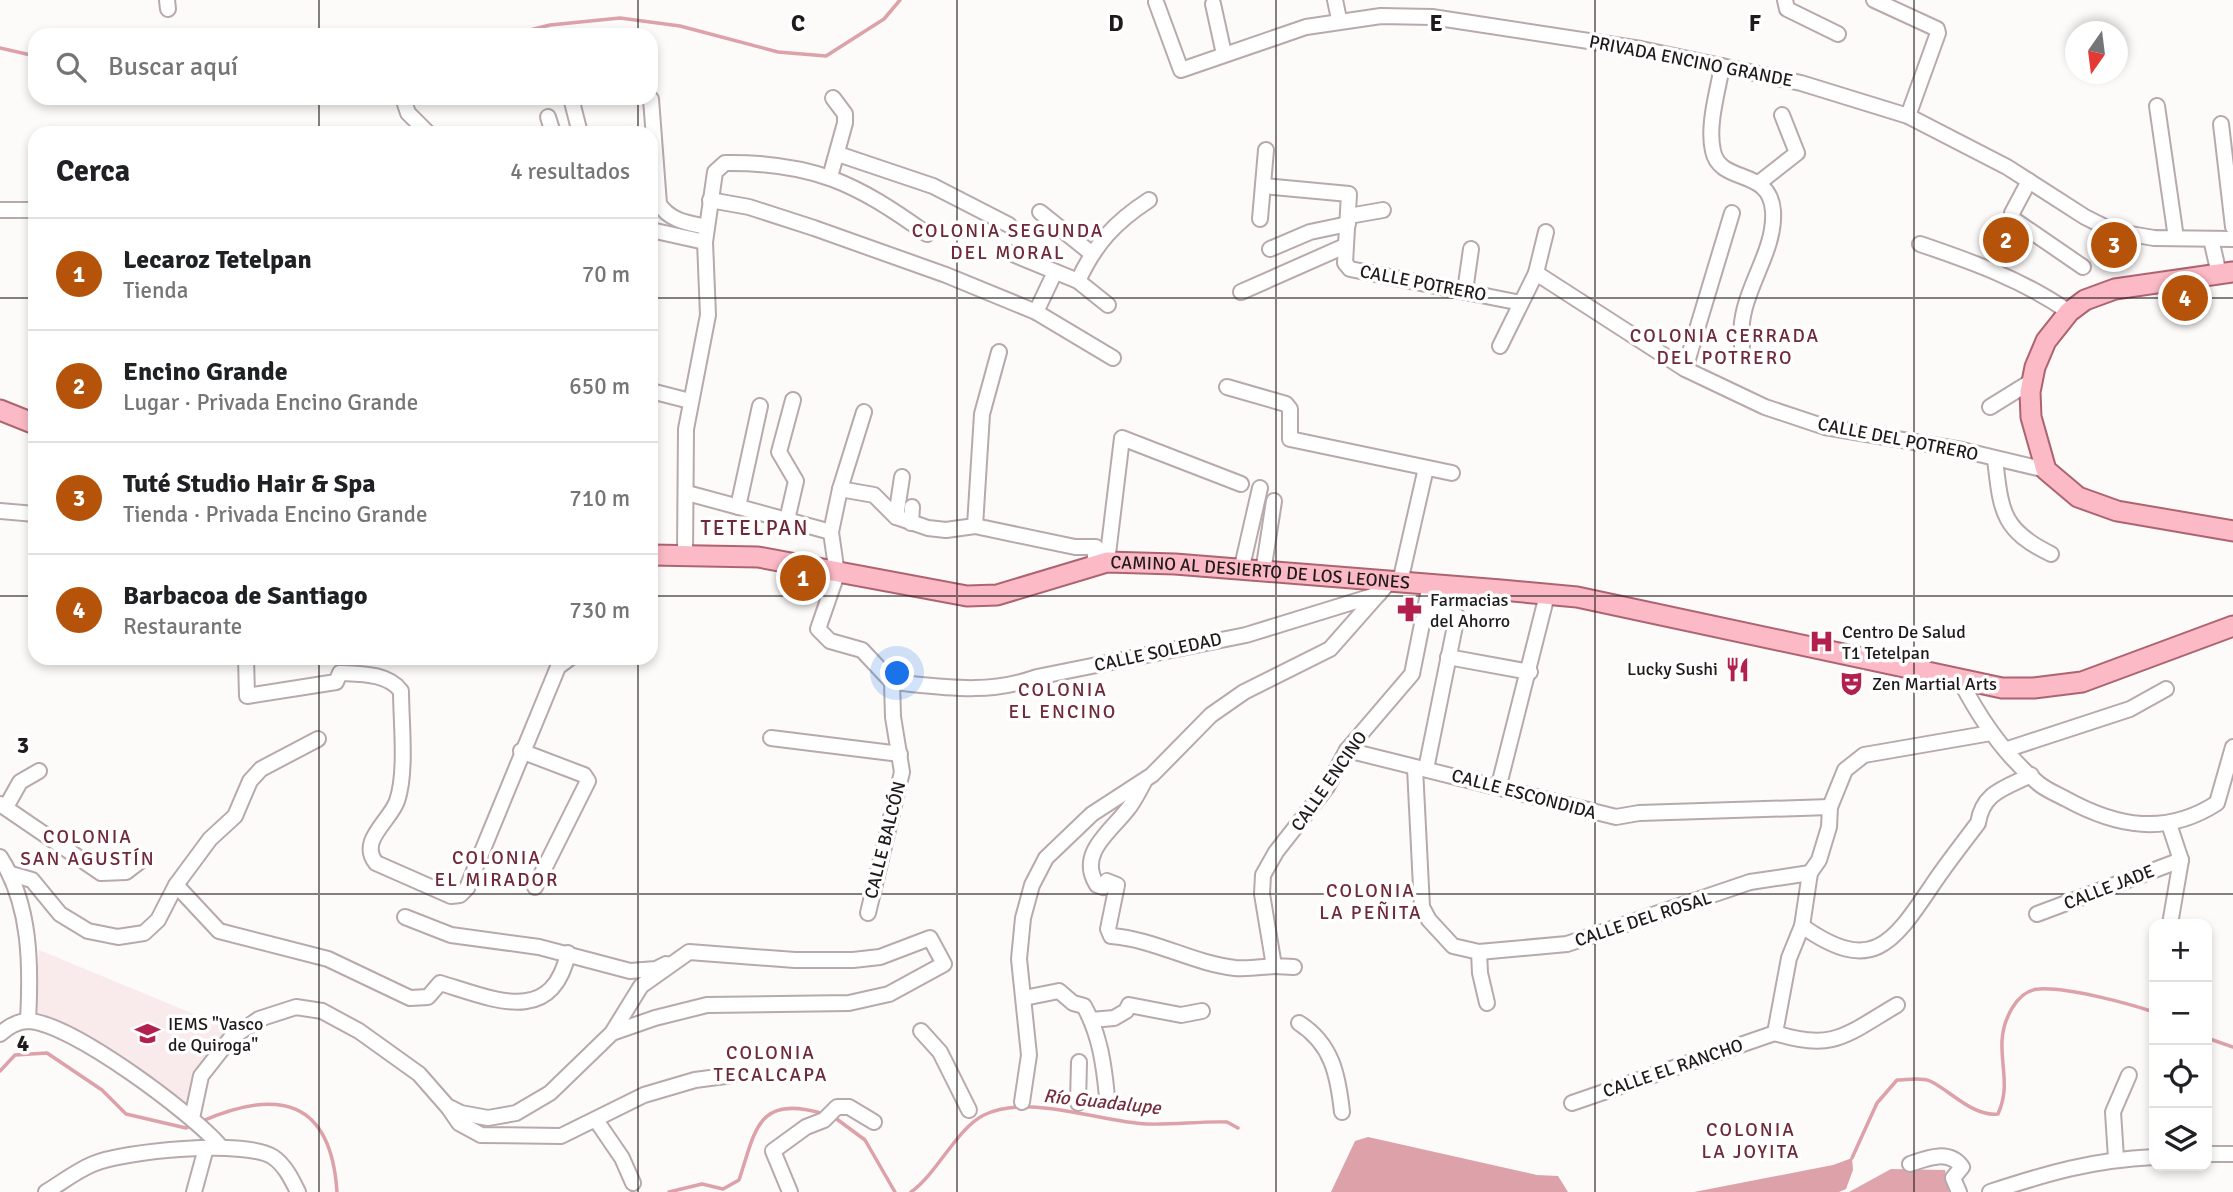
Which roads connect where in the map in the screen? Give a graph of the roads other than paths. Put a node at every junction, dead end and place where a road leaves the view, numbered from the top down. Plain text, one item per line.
1 (1335, 0) edge
2 (1785, 0) edge
3 (1874, 0) edge
4 (1156, 2) dead end
5 (1213, 4) dead end
6 (1339, 19) junction
7 (1838, 34) dead end
8 (1224, 54) junction
9 (1721, 66) junction
10 (833, 98) dead end
11 (405, 105) edge
12 (573, 105) edge
13 (651, 105) edge
14 (2157, 106) dead end
15 (1782, 115) dead end
16 (1908, 116) junction
17 (548, 117) dead end
18 (2221, 124) dead end
19 (421, 126) edge
20 (551, 126) edge
21 (578, 126) edge
22 (653, 126) edge
23 (1266, 150) dead end
24 (838, 154) junction
25 (830, 177) junction
26 (2029, 181) junction
27 (1760, 182) junction
28 (1263, 186) junction
29 (658, 191) edge
30 (710, 200) junction
31 (1149, 200) dead end
32 (0, 210) edge
33 (28, 210) edge
34 (1383, 210) dead end
35 (1040, 212) dead end
36 (1732, 213) dead end
37 (1260, 219) dead end
38 (1349, 220) junction
39 (1009, 225) dead end
40 (707, 227) junction
41 (2233, 227) edge
42 (658, 232) edge
43 (1546, 232) dead end
44 (927, 234) dead end
45 (2176, 238) junction
46 (2211, 239) junction
47 (2233, 239) edge
48 (705, 242) junction
49 (1920, 244) dead end
50 (1345, 246) junction
51 (1270, 249) dead end
52 (1471, 249) dead end
53 (1091, 253) junction
54 (1010, 254) dead end
55 (2083, 267) dead end
56 (1055, 272) junction
57 (1536, 273) junction
58 (2226, 273) edge
59 (1077, 281) junction
60 (1465, 291) junction
61 (1241, 292) dead end
62 (1521, 303) junction
63 (1108, 305) dead end
64 (1036, 312) junction
65 (2069, 312) junction
66 (1500, 346) dead end
67 (1742, 346) dead end
68 (999, 352) dead end
69 (1113, 358) dead end
70 (1685, 369) junction
71 (2032, 382) junction
72 (1227, 387) dead end
73 (658, 393) edge
74 (793, 400) dead end
75 (690, 401) junction
76 (760, 406) dead end
77 (1990, 407) dead end
78 (0, 410) edge
79 (864, 412) dead end
80 (28, 421) edge
81 (1995, 459) junction
82 (1426, 468) junction
83 (2046, 470) junction
84 (1452, 473) dead end
85 (902, 477) dead end
86 (1241, 484) dead end
87 (1260, 488) dead end
88 (840, 489) junction
89 (687, 493) junction
90 (874, 495) junction
91 (899, 495) junction
92 (1274, 500) dead end
93 (738, 507) junction
94 (912, 507) dead end
95 (0, 511) edge
96 (28, 513) edge
97 (896, 517) junction
98 (787, 520) junction
99 (911, 523) junction
100 (975, 526) junction
101 (2233, 531) edge
102 (831, 532) junction
103 (2051, 554) dead end
104 (685, 555) junction
105 (658, 557) edge
106 (1100, 564) junction
107 (1241, 571) junction
108 (1263, 572) junction
109 (837, 574) junction
110 (1430, 584) junction
111 (1390, 586) junction
112 (1547, 595) junction
113 (1425, 610) junction
114 (2233, 626) edge
115 (1448, 657) junction
116 (246, 665) edge
117 (368, 665) edge
118 (561, 665) edge
119 (1530, 672) junction
120 (366, 674) junction
121 (892, 682) junction
122 (1961, 682) junction
123 (2166, 689) dead end
124 (1991, 733) junction
125 (771, 738) dead end
126 (318, 739) dead end
127 (2233, 747) edge
128 (1347, 750) junction
129 (2008, 750) junction
130 (521, 751) junction
131 (900, 754) junction
132 (1420, 769) junction
133 (39, 771) dead end
134 (2031, 775) junction
135 (1501, 777) dead end
136 (1147, 778) junction
137 (3, 805) edge
138 (1830, 807) junction
139 (2169, 824) junction
140 (0, 857) edge
141 (144, 859) dead end
142 (2181, 860) junction
143 (1810, 873) junction
144 (11, 874) junction
145 (176, 885) junction
146 (535, 887) dead end
147 (868, 914) dead end
148 (2037, 915) dead end
149 (405, 918) dead end
150 (2171, 919) edge
151 (1801, 926) junction
152 (694, 952) junction
153 (1479, 952) junction
154 (568, 953) junction
155 (1274, 966) junction
156 (1294, 967) dead end
157 (1024, 998) junction
158 (1487, 1003) dead end
159 (1897, 1006) dead end
160 (1202, 1011) dead end
161 (1091, 1020) junction
162 (28, 1021) junction
163 (1299, 1023) dead end
164 (921, 1031) dead end
165 (612, 1033) junction
166 (1774, 1033) junction
167 (0, 1034) edge
168 (1079, 1062) dead end
169 (733, 1075) dead end
170 (2129, 1075) dead end
171 (1107, 1097) dead end
172 (1022, 1102) dead end
173 (1078, 1103) dead end
174 (1572, 1103) dead end
175 (447, 1106) junction
176 (969, 1110) dead end
177 (1342, 1112) dead end
178 (193, 1118) junction
179 (596, 1120) junction
180 (874, 1122) dead end
181 (213, 1147) junction
182 (2212, 1154) edge
183 (2233, 1154) edge
184 (2149, 1157) edge
185 (2116, 1158) junction
186 (1910, 1164) dead end
187 (633, 1183) dead end
188 (67, 1185) edge
189 (46, 1192) edge
190 (194, 1192) edge
191 (298, 1192) edge
192 (790, 1192) edge
193 (1959, 1192) edge
194 (1990, 1192) edge

1 - 6 street
2 - 7 street
3 - 16 street
4 - 8 street, PRIVADA ENCINO GRANDE
5 - 8 street
6 - 8 street, PRIVADA ENCINO GRANDE
6 - 9 street, PRIVADA ENCINO GRANDE
9 - 16 street, PRIVADA ENCINO GRANDE
9 - 27 street
10 - 24 street
11 - 19 street
12 - 21 street
13 - 22 street
14 - 45 street
15 - 27 street
16 - 26 street, PRIVADA ENCINO GRANDE
17 - 20 street
18 - 41 street
23 - 28 street
24 - 25 street
24 - 39 street
25 - 30 street
25 - 44 street
26 - 45 street, PRIVADA ENCINO GRANDE
26 - 55 street
27 - 67 street
28 - 37 street
28 - 38 street
29 - 40 street
30 - 40 street
30 - 64 street
31 - 53 street
32 - 33 street
34 - 38 street
35 - 53 street
36 - 70 street
38 - 50 street
38 - 51 street
40 - 48 street
42 - 48 street
43 - 57 street
45 - 46 street, PRIVADA ENCINO GRANDE
46 - 47 street, PRIVADA ENCINO GRANDE
46 - 58 street
48 - 75 street
49 - 65 street
50 - 60 street, CALLE POTRERO
50 - 61 street
52 - 60 street
53 - 59 street
54 - 56 street
56 - 59 street
56 - 64 street
57 - 62 street
57 - 70 street, CALLE DEL POTRERO
58 - 65 main road
59 - 63 street
60 - 62 street, CALLE POTRERO
62 - 66 street
64 - 69 street
65 - 71 main road
68 - 100 street
70 - 81 street, CALLE DEL POTRERO
71 - 77 street
71 - 83 main road
72 - 82 street
73 - 75 street
74 - 98 street
75 - 89 street
76 - 93 street
78 - 80 main road
79 - 88 street
81 - 83 street, CALLE DEL POTRERO
81 - 103 street
82 - 84 street
82 - 111 street
83 - 101 main road
85 - 91 street
86 - 106 street
87 - 107 street
88 - 90 street
88 - 102 street
89 - 93 street
89 - 104 street
90 - 91 street
90 - 97 street
91 - 97 street
92 - 108 street
93 - 98 street
94 - 99 street
95 - 96 street
97 - 99 street
98 - 102 street
99 - 100 street
100 - 106 street
102 - 109 street
104 - 105 main road, CAMINO AL DESIERTO DE LOS LEONES
104 - 109 main road, CAMINO AL DESIERTO DE LOS LEONES
106 - 107 main road, CAMINO AL DESIERTO DE LOS LEONES
106 - 109 main road, CAMINO AL DESIERTO DE LOS LEONES
107 - 108 main road, CAMINO AL DESIERTO DE LOS LEONES
108 - 111 main road, CAMINO AL DESIERTO DE LOS LEONES
109 - 121 street
110 - 111 main road, CAMINO AL DESIERTO DE LOS LEONES
110 - 112 main road, CAMINO AL DESIERTO DE LOS LEONES
110 - 113 street, CALLE ENCINO
111 - 121 street, CALLE SOLEDAD
111 - 136 street
112 - 119 street
112 - 122 main road, CAMINO AL DESIERTO DE LOS LEONES
113 - 115 street, CALLE DEL ROSAL
113 - 128 street, CALLE ENCINO
114 - 122 main road, CAMINO AL DESIERTO DE LOS LEONES
115 - 119 street
115 - 132 street, CALLE DEL ROSAL
116 - 120 street
117 - 120 street
118 - 130 street
119 - 135 street
120 - 130 street
121 - 131 street, CALLE BALCÓN
122 - 124 street
123 - 129 street
124 - 129 street
124 - 138 street
125 - 131 street
126 - 145 street
127 - 139 street
128 - 132 street, CALLE ESCONDIDA
128 - 155 street, CALLE ENCINO
129 - 134 street
130 - 146 street
131 - 147 street, CALLE BALCÓN
132 - 138 street, CALLE ESCONDIDA
132 - 153 street, CALLE DEL ROSAL
133 - 137 street
134 - 139 street
134 - 151 street
136 - 155 street
136 - 157 street
137 - 141 street
138 - 143 street
139 - 142 street
140 - 144 street
142 - 148 street, CALLE JADE
142 - 150 street
143 - 151 street
143 - 153 street, CALLE DEL ROSAL
144 - 145 street
144 - 162 street
145 - 154 street
149 - 154 street
151 - 166 street
152 - 154 street
152 - 165 street
152 - 165 street
153 - 158 street
155 - 156 street
157 - 161 street
157 - 172 street
159 - 166 street
160 - 161 street
161 - 171 street
162 - 167 street
162 - 178 street
163 - 177 street
164 - 176 street
165 - 175 street
166 - 174 street, CALLE EL RANCHO
168 - 173 street
169 - 179 street
170 - 185 street
175 - 178 street
175 - 179 street
178 - 181 street
179 - 187 street
180 - 192 street
181 - 188 street
181 - 190 street
181 - 191 street
182 - 183 street
184 - 185 street
185 - 194 street
186 - 193 street
188 - 189 street

